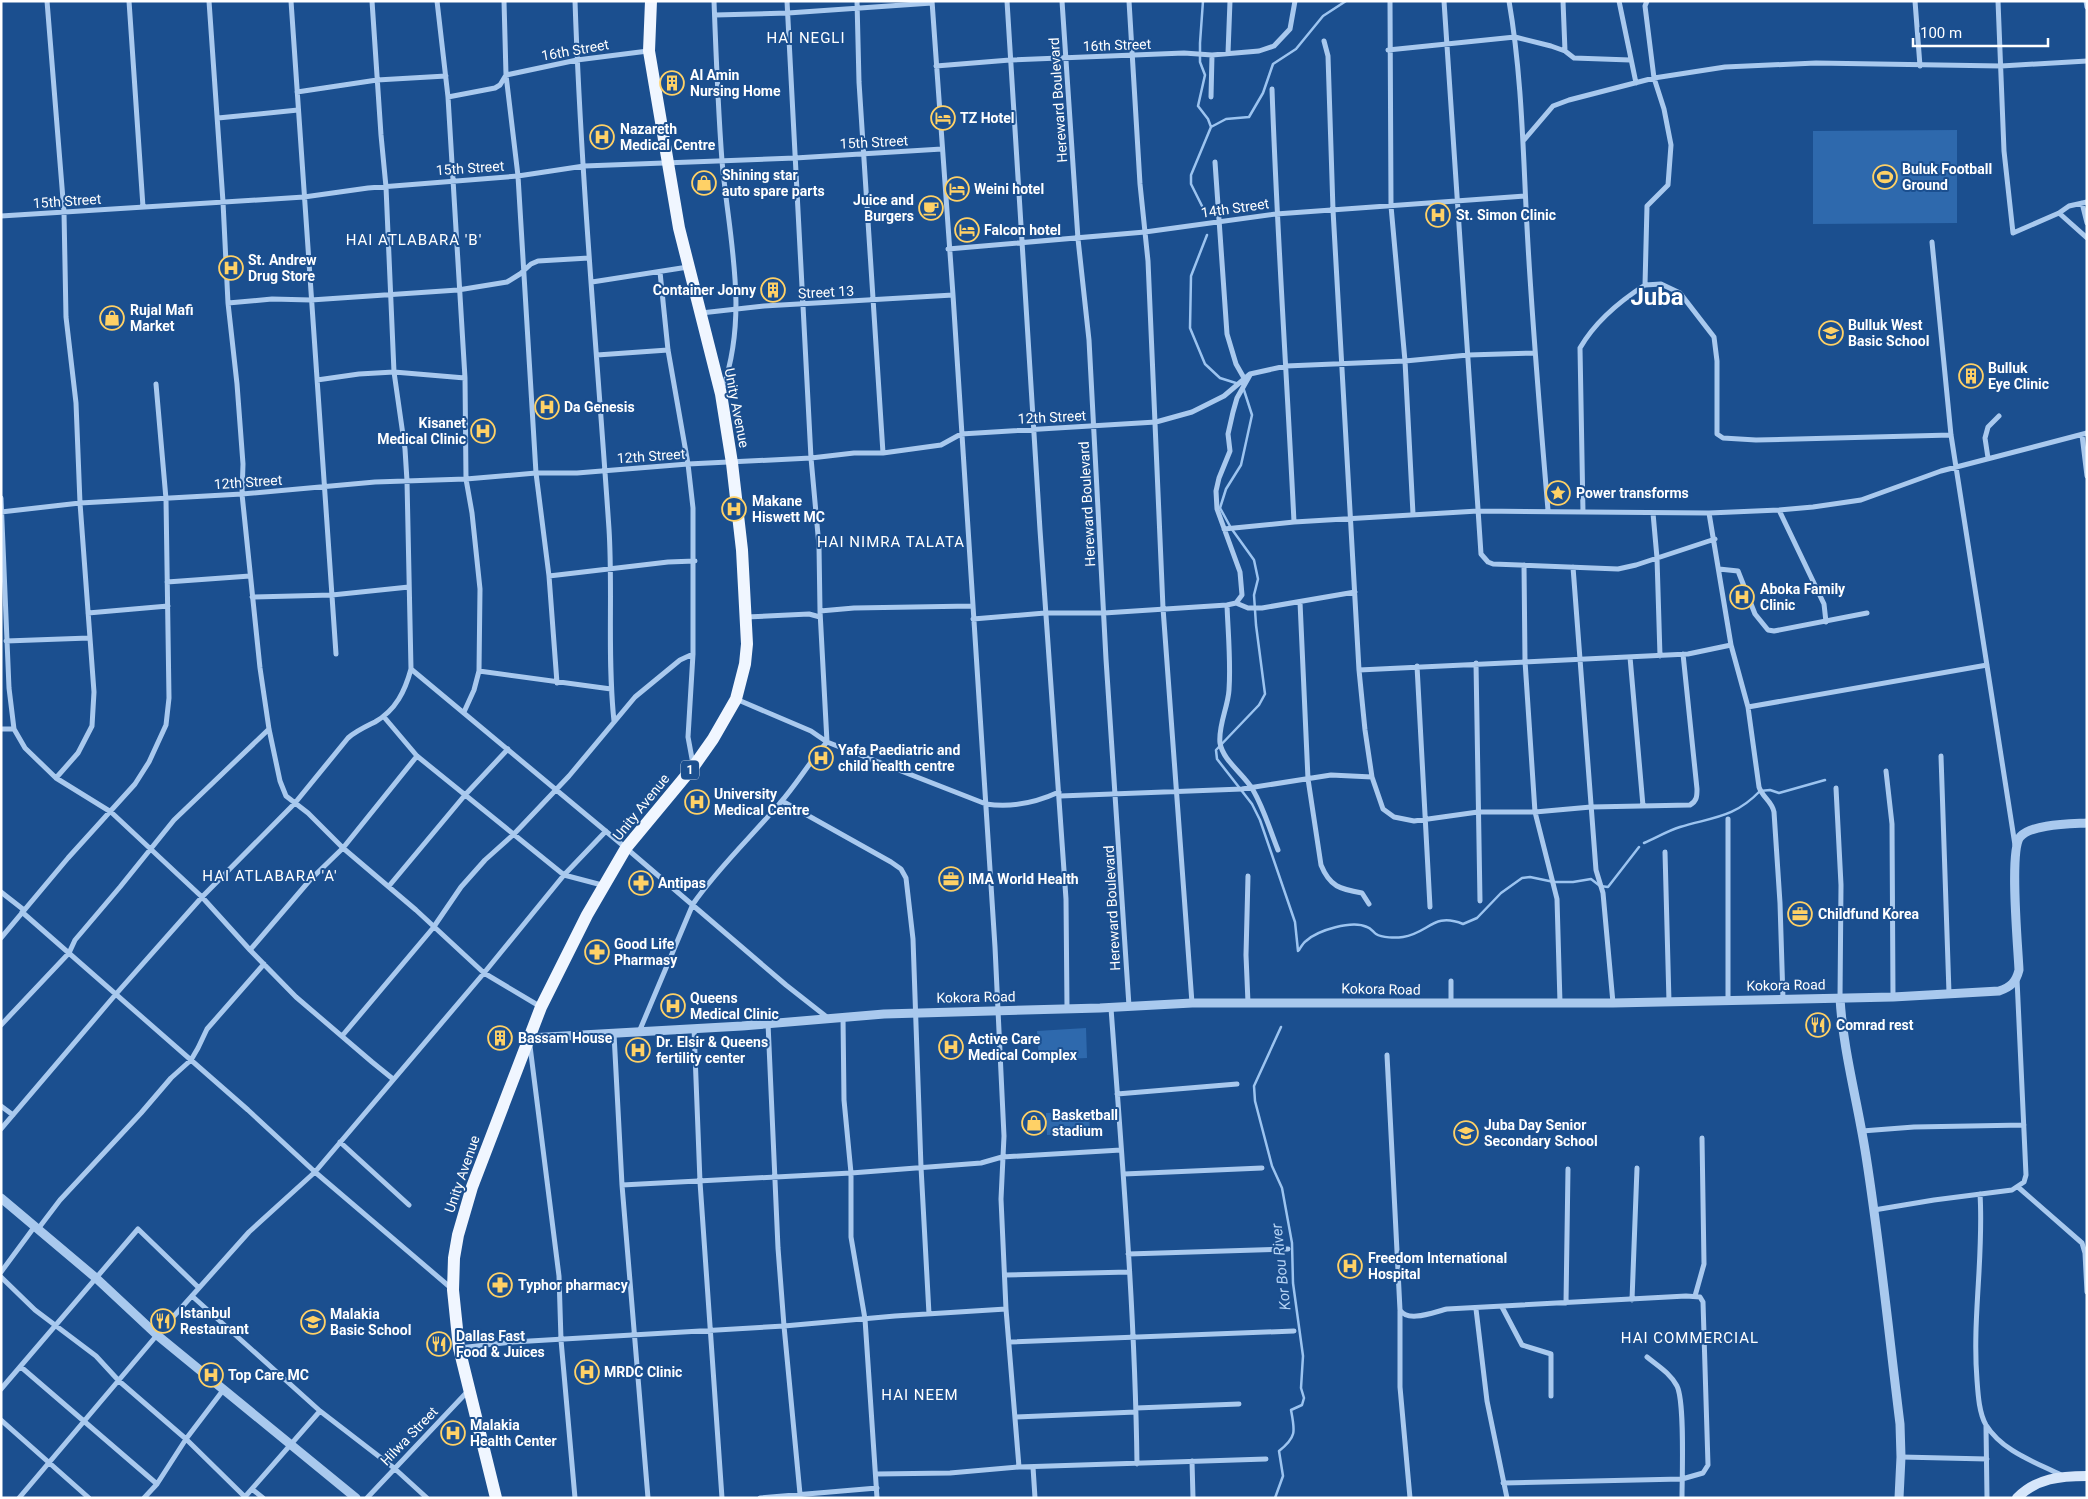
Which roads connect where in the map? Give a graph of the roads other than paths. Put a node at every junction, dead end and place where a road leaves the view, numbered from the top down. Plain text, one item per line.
1 (47, 1) edge
2 (129, 1) edge
3 (209, 1) edge
4 (291, 1) edge
5 (372, 1) edge
6 (437, 1) edge
7 (504, 1) edge
8 (574, 1) edge
9 (651, 1) edge
10 (714, 1) edge
11 (787, 1) edge
12 (1007, 1) edge
13 (1062, 1) edge
14 (1129, 1) edge
15 (1230, 1) edge
16 (1295, 1) edge
17 (1390, 1) edge
18 (1444, 1) edge
19 (1509, 1) edge
20 (1563, 1) edge
21 (1619, 1) edge
22 (1647, 1) edge
23 (1915, 1) edge
24 (1998, 1) edge
25 (2086, 1) edge
26 (932, 2) edge
27 (857, 4) edge
28 (2087, 7) edge
29 (788, 14) junction
30 (715, 15) junction
31 (1516, 37) junction
32 (1324, 41) dead end
33 (1446, 43) junction
34 (1388, 50) junction
35 (649, 51) junction
36 (1228, 52) junction
37 (1565, 52) junction
38 (1212, 55) junction
39 (1131, 56) junction
40 (1066, 58) junction
41 (577, 60) junction
42 (1010, 60) junction
43 (1630, 60) junction
44 (2087, 61) edge
45 (936, 66) junction
46 (1920, 66) junction
47 (2001, 66) junction
48 (506, 75) junction
49 (446, 76) junction
50 (1654, 78) junction
51 (377, 80) junction
52 (1636, 83) junction
53 (1272, 89) dead end
54 (297, 92) junction
55 (448, 97) junction
56 (1211, 97) dead end
57 (298, 110) junction
58 (218, 118) junction
59 (1524, 140) junction
60 (942, 149) junction
61 (864, 154) junction
62 (794, 158) junction
63 (722, 161) junction
64 (1215, 162) dead end
65 (669, 163) junction
66 (584, 166) junction
67 (518, 176) junction
68 (452, 181) junction
69 (386, 187) junction
70 (1525, 196) junction
71 (304, 197) junction
72 (1458, 201) junction
73 (223, 202) junction
74 (2084, 202) edge
75 (1391, 206) junction
76 (143, 207) junction
77 (1333, 210) junction
78 (64, 212) junction
79 (2060, 213) junction
80 (1276, 214) junction
81 (1, 216) edge
82 (1219, 222) junction
83 (2087, 223) edge
84 (1145, 232) junction
85 (2087, 238) edge
86 (1078, 239) junction
87 (1021, 242) junction
88 (1932, 242) dead end
89 (948, 249) junction
90 (589, 258) junction
91 (688, 267) junction
92 (524, 270) junction
93 (660, 272) junction
94 (592, 282) junction
95 (1645, 285) junction
96 (458, 290) junction
97 (389, 294) junction
98 (953, 295) junction
99 (311, 300) junction
100 (874, 301) junction
101 (228, 303) junction
102 (804, 304) junction
103 (737, 309) junction
104 (701, 313) junction
105 (668, 350) junction
106 (1534, 354) junction
107 (597, 355) junction
108 (1468, 355) junction
109 (1405, 361) junction
110 (1343, 363) junction
111 (1286, 366) junction
112 (394, 372) junction
113 (1250, 374) junction
114 (465, 378) junction
115 (1244, 378) junction
116 (317, 380) junction
117 (156, 384) dead end
118 (721, 394) junction
119 (2000, 416) dead end
120 (1156, 422) junction
121 (1094, 426) junction
122 (1033, 430) junction
123 (961, 434) junction
124 (2084, 434) edge
125 (1951, 435) junction
126 (883, 453) junction
127 (812, 458) junction
128 (1988, 458) junction
129 (732, 463) junction
130 (688, 464) junction
131 (1957, 468) junction
132 (605, 470) junction
133 (536, 473) junction
134 (2087, 476) edge
135 (466, 479) junction
136 (407, 480) junction
137 (325, 488) junction
138 (242, 494) junction
139 (1, 498) edge
140 (166, 499) junction
141 (80, 503) junction
142 (1548, 510) junction
143 (1779, 510) junction
144 (1478, 511) junction
145 (2, 512) edge
146 (1583, 512) junction
147 (1709, 512) junction
148 (1653, 513) junction
149 (1413, 514) junction
150 (1352, 518) junction
151 (1294, 522) junction
152 (1224, 529) junction
153 (1715, 539) junction
154 (1657, 558) junction
155 (695, 561) junction
156 (1524, 565) junction
157 (1573, 567) junction
158 (611, 568) junction
159 (1719, 570) junction
160 (250, 576) junction
161 (549, 576) junction
162 (167, 582) junction
163 (409, 587) junction
164 (1355, 592) junction
165 (332, 595) junction
166 (252, 598) junction
167 (1236, 602) junction
168 (1300, 602) junction
169 (1227, 605) junction
170 (168, 606) junction
171 (972, 606) junction
172 (1163, 608) junction
173 (88, 613) junction
174 (1046, 613) junction
175 (1104, 613) junction
176 (1867, 613) dead end
177 (820, 614) junction
178 (746, 617) junction
179 (973, 619) junction
180 (4, 620) edge
181 (1826, 622) junction
182 (89, 638) junction
183 (6, 641) junction
184 (1731, 644) junction
185 (336, 654) dead end
186 (693, 654) junction
187 (1683, 654) junction
188 (1660, 656) junction
189 (1630, 657) junction
190 (1580, 658) junction
191 (1525, 661) junction
192 (1476, 663) junction
193 (1987, 664) junction
194 (1417, 666) junction
195 (412, 669) junction
196 (1359, 670) junction
197 (479, 671) junction
198 (557, 683) junction
199 (610, 690) junction
200 (736, 699) junction
201 (1748, 707) junction
202 (464, 712) junction
203 (384, 717) junction
204 (614, 721) junction
205 (1, 729) edge
206 (14, 729) junction
207 (269, 729) junction
208 (827, 742) junction
209 (508, 749) junction
210 (418, 756) junction
211 (1941, 756) dead end
212 (694, 766) junction
213 (1886, 771) dead end
214 (1372, 777) junction
215 (56, 778) junction
216 (1308, 779) junction
217 (1252, 788) junction
218 (1836, 788) dead end
219 (555, 790) junction
220 (1176, 791) junction
221 (1059, 794) junction
222 (1116, 794) junction
223 (465, 795) junction
224 (782, 801) junction
225 (295, 803) junction
226 (986, 804) junction
227 (1642, 806) junction
228 (1591, 807) junction
229 (111, 812) junction
230 (1478, 812) junction
231 (1534, 812) junction
232 (1728, 819) dead end
233 (1426, 820) junction
234 (2087, 823) edge
235 (606, 831) junction
236 (514, 834) junction
237 (150, 848) junction
238 (343, 848) junction
239 (626, 848) junction
240 (2016, 849) junction
241 (1278, 850) dead end
242 (1665, 852) dead end
243 (564, 875) junction
244 (1248, 876) dead end
245 (389, 886) junction
246 (602, 886) junction
247 (1, 892) edge
248 (202, 897) junction
249 (1480, 902) dead end
250 (693, 904) junction
251 (1369, 904) dead end
252 (1430, 908) dead end
253 (22, 912) junction
254 (433, 928) junction
255 (1, 938) edge
256 (250, 950) junction
257 (69, 953) junction
258 (264, 964) junction
259 (484, 974) junction
260 (2017, 978) junction
261 (1451, 981) dead end
262 (116, 994) junction
263 (1949, 994) junction
264 (1893, 997) junction
265 (1840, 998) junction
266 (1782, 999) junction
267 (1728, 1000) junction
268 (1669, 1002) junction
269 (1192, 1003) junction
270 (1248, 1003) junction
271 (1613, 1003) junction
272 (1450, 1004) junction
273 (1560, 1004) junction
274 (1129, 1006) junction
275 (541, 1007) junction
276 (1068, 1008) junction
277 (1111, 1008) junction
278 (997, 1011) junction
279 (916, 1012) junction
280 (844, 1017) junction
281 (828, 1018) junction
282 (768, 1023) junction
283 (1, 1025) edge
284 (694, 1028) junction
285 (639, 1032) junction
286 (614, 1034) junction
287 (342, 1036) junction
288 (529, 1038) junction
289 (1387, 1055) dead end
290 (191, 1060) junction
291 (394, 1078) junction
292 (1237, 1084) dead end
293 (1117, 1094) junction
294 (1, 1106) edge
295 (13, 1116) junction
296 (2024, 1126) junction
297 (1, 1129) edge
298 (1862, 1131) junction
299 (1702, 1138) dead end
300 (340, 1142) junction
301 (1121, 1150) junction
302 (1002, 1157) junction
303 (921, 1167) junction
304 (1262, 1168) dead end
305 (1637, 1168) dead end
306 (1568, 1169) dead end
307 (315, 1172) junction
308 (851, 1173) junction
309 (1124, 1174) junction
310 (776, 1177) junction
311 (700, 1182) junction
312 (622, 1185) junction
313 (2018, 1187) junction
314 (1980, 1194) junction
315 (1, 1198) edge
316 (410, 1205) dead end
317 (1874, 1210) junction
318 (36, 1228) junction
319 (1288, 1249) dead end
320 (1128, 1254) junction
321 (1, 1272) edge
322 (1129, 1272) junction
323 (1005, 1275) junction
324 (1, 1277) edge
325 (96, 1278) junction
326 (199, 1288) junction
327 (453, 1290) junction
328 (2087, 1292) edge
329 (192, 1296) junction
330 (1695, 1296) junction
331 (1632, 1300) junction
332 (1566, 1303) junction
333 (1502, 1307) junction
334 (1006, 1309) junction
335 (1476, 1309) junction
336 (1400, 1310) junction
337 (929, 1314) junction
338 (865, 1319) junction
339 (55, 1326) junction
340 (784, 1326) junction
341 (710, 1330) junction
342 (1294, 1331) dead end
343 (157, 1335) junction
344 (635, 1335) junction
345 (1134, 1338) junction
346 (561, 1340) junction
347 (1009, 1342) junction
348 (459, 1348) junction
349 (1647, 1357) dead end
350 (21, 1366) junction
351 (119, 1381) junction
352 (224, 1389) junction
353 (1, 1390) edge
354 (468, 1391) junction
355 (1552, 1396) dead end
356 (1239, 1404) dead end
357 (1136, 1410) junction
358 (320, 1411) junction
359 (1016, 1417) junction
360 (1, 1420) edge
361 (84, 1422) junction
362 (1986, 1425) junction
363 (186, 1439) junction
364 (290, 1446) junction
365 (1901, 1457) junction
366 (1266, 1459) dead end
367 (1987, 1459) junction
368 (1192, 1461) junction
369 (49, 1462) junction
370 (1137, 1464) junction
371 (1019, 1466) junction
372 (1033, 1467) junction
373 (394, 1468) junction
374 (877, 1474) junction
375 (2063, 1476) junction
376 (2087, 1476) edge
377 (1682, 1479) junction
378 (1503, 1483) junction
379 (157, 1484) junction
380 (877, 1488) junction
381 (252, 1489) junction
382 (798, 1495) edge
383 (245, 1497) edge
384 (19, 1498) edge
385 (89, 1498) edge
386 (144, 1498) edge
387 (263, 1498) edge
388 (356, 1498) edge
389 (367, 1498) edge
390 (427, 1498) edge
391 (496, 1498) edge
392 (575, 1498) edge
393 (648, 1498) edge
394 (722, 1498) edge
395 (760, 1498) edge
396 (878, 1498) edge
397 (1035, 1498) edge
398 (1193, 1498) edge
399 (1410, 1498) edge
400 (1506, 1498) edge
401 (1682, 1498) edge
402 (1898, 1498) edge
403 (1987, 1498) edge
404 (2017, 1498) edge

1 - 78 street
2 - 76 street
3 - 58 street
4 - 54 street
5 - 51 street
6 - 49 street
7 - 48 street
8 - 41 street
9 - 35 main road, Unity Avenue / 1
10 - 30 street
11 - 29 street
12 - 42 street
13 - 40 street, Hereward Boulevard
14 - 39 street
15 - 36 street
16 - 36 street, 16th Street
17 - 34 street
18 - 33 street
19 - 31 street
20 - 37 street
21 - 43 street
22 - 50 street
23 - 46 street
24 - 47 street
25 - 28 street
26 - 27 street
26 - 45 street
27 - 29 street
27 - 61 street
29 - 30 street
29 - 62 street
30 - 63 street
31 - 33 street
31 - 37 street
31 - 59 street
32 - 77 street
33 - 34 street
33 - 72 street
34 - 75 street
35 - 41 street, 16th Street
35 - 65 main road, Unity Avenue / 1
36 - 38 street, 16th Street
37 - 43 street
38 - 39 street, 16th Street
38 - 56 street
39 - 40 street, 16th Street
39 - 84 street
40 - 42 street, 16th Street
40 - 86 street, Hereward Boulevard
41 - 48 street, 16th Street
41 - 66 street
42 - 45 street, 16th Street
42 - 87 street
43 - 52 street
44 - 47 street
45 - 60 street
46 - 47 street
46 - 50 street
47 - 79 street
48 - 55 street
48 - 67 street
49 - 51 street
49 - 55 street
50 - 52 street
50 - 95 street
51 - 54 street
51 - 69 street
52 - 59 street
53 - 80 street
54 - 57 street
55 - 68 street
57 - 58 street
57 - 71 street
58 - 73 street
59 - 70 street
60 - 61 street, 15th Street
60 - 89 street
61 - 62 street, 15th Street
61 - 100 street
62 - 63 street, 15th Street
62 - 102 street
63 - 65 street, 15th Street
63 - 103 street
64 - 82 street
65 - 66 street, 15th Street
65 - 91 main road, Unity Avenue / 1
66 - 67 street, 15th Street
66 - 90 street
67 - 68 street, 15th Street
67 - 92 street
68 - 69 street, 15th Street
68 - 96 street
69 - 71 street, 15th Street
69 - 97 street
70 - 72 street, 14th Street
70 - 106 street
71 - 73 street, 15th Street
71 - 99 street
72 - 75 street, 14th Street
72 - 108 street
73 - 76 street, 15th Street
73 - 101 street
74 - 79 street
74 - 83 street
75 - 77 street, 14th Street
75 - 109 street
76 - 78 street, 15th Street
77 - 80 street, 14th Street
77 - 110 street
78 - 81 street, 15th Street
78 - 141 street
79 - 85 street
80 - 82 street, 14th Street
80 - 111 street
82 - 84 street, 14th Street
82 - 115 street
84 - 86 street, 14th Street
84 - 120 street
86 - 87 street, 14th Street
86 - 121 street, Hereward Boulevard
87 - 89 street, 14th Street
87 - 122 street
88 - 125 street
89 - 98 street
90 - 92 street
90 - 94 street
91 - 93 street
91 - 104 main road, Unity Avenue / 1
92 - 96 street
92 - 133 street
93 - 94 street
93 - 105 street
94 - 107 street
95 - 125 street
95 - 146 street
96 - 97 street
96 - 114 street
97 - 99 street
97 - 112 street
98 - 100 street, Street 13
98 - 123 street
99 - 101 street
99 - 116 street
100 - 102 street, Street 13
100 - 126 street
101 - 138 street
102 - 103 street, Street 13
102 - 127 street
103 - 104 street, Street 13
103 - 118 street
104 - 118 main road, Unity Avenue / 1
105 - 107 street
105 - 130 street
106 - 108 street, 12th Street
106 - 142 street
107 - 132 street
108 - 109 street, 12th Street
108 - 144 street
109 - 110 street, 12th Street
109 - 149 street
110 - 111 street, 12th Street
110 - 150 street
111 - 113 street, 12th Street
111 - 151 street
112 - 114 street
112 - 116 street
112 - 136 street
113 - 115 street, 12th Street
113 - 152 street
114 - 135 street
115 - 120 street, 12th Street
116 - 137 street
117 - 140 street
118 - 129 main road, Unity Avenue / 1
119 - 128 street
120 - 121 street, 12th Street
120 - 172 street
121 - 122 street, 12th Street
121 - 175 street, Hereward Boulevard
122 - 123 street, 12th Street
122 - 174 street
123 - 126 street, 12th Street
123 - 171 street
124 - 128 street
124 - 134 street
125 - 131 street
126 - 127 street, 12th Street
127 - 129 street, 12th Street
127 - 177 street
128 - 131 street
129 - 130 street, 12th Street
129 - 178 main road, Unity Avenue / 1
130 - 132 street, 12th Street
130 - 155 street
131 - 143 street
131 - 193 street
132 - 133 street, 12th Street
132 - 158 street
133 - 135 street, 12th Street
133 - 161 street
135 - 136 street, 12th Street
135 - 197 street
136 - 137 street, 12th Street
136 - 163 street
137 - 138 street, 12th Street
137 - 165 street
138 - 140 street, 12th Street
138 - 160 street
139 - 145 street
140 - 141 street, 12th Street
140 - 162 street
141 - 145 street, 12th Street
141 - 173 street
142 - 144 street
142 - 146 street
143 - 147 street
143 - 181 street
144 - 149 street
144 - 156 street
145 - 180 street
146 - 148 street
147 - 148 street
147 - 153 street
148 - 154 street
149 - 150 street
150 - 151 street
150 - 164 street
151 - 152 street
152 - 167 street
153 - 154 street
153 - 159 street
154 - 157 street
154 - 188 street
155 - 158 street
155 - 186 street
156 - 157 street
156 - 191 street
157 - 190 street
158 - 161 street
158 - 199 street
159 - 181 street
159 - 184 street
160 - 162 street
160 - 166 street
161 - 198 street
162 - 170 street
163 - 165 street
163 - 195 street
164 - 168 street
164 - 196 street
165 - 166 street
165 - 185 street
166 - 207 street
167 - 168 street
167 - 169 street
168 - 216 street
169 - 172 street
169 - 217 street
170 - 173 street
170 - 229 street
171 - 177 street
171 - 179 street
172 - 175 street
172 - 220 street
173 - 182 street
174 - 175 street
174 - 179 street
174 - 221 street
175 - 222 street, Hereward Boulevard
176 - 181 street
177 - 178 street
177 - 208 street
178 - 200 main road, Unity Avenue / 1
179 - 226 street
180 - 183 street
182 - 183 street
182 - 215 street
183 - 206 street
184 - 187 street
184 - 201 street
186 - 204 street
186 - 212 street
187 - 188 street
187 - 227 street
188 - 189 street
189 - 190 street
189 - 227 street
190 - 191 street
190 - 228 street
191 - 192 street
191 - 231 street
192 - 194 street
192 - 230 street
193 - 201 street
193 - 240 street
194 - 196 street
194 - 233 street
195 - 202 street
195 - 203 street
196 - 214 street
197 - 198 street
197 - 202 street
198 - 199 street
199 - 204 street
200 - 208 street
200 - 212 main road, Unity Avenue / 1
201 - 266 street
202 - 209 street
203 - 210 street
203 - 225 street
204 - 219 street
205 - 206 street
206 - 215 street
207 - 225 street
207 - 237 street
208 - 224 street
208 - 226 street
209 - 219 street
209 - 223 street
210 - 223 street
210 - 238 street
211 - 263 street
212 - 239 main road, Unity Avenue / 1
213 - 264 street
214 - 216 street
214 - 233 street
215 - 229 street
216 - 217 street
216 - 251 street
217 - 220 street
217 - 241 street
218 - 265 street
219 - 235 street
219 - 236 street
220 - 222 street
220 - 269 street
221 - 222 street
221 - 226 street
221 - 276 street
222 - 274 street, Hereward Boulevard
223 - 236 street
223 - 245 street
224 - 250 street
224 - 279 street
225 - 238 street
225 - 248 street
226 - 278 street
227 - 228 street
228 - 231 street
228 - 271 street
229 - 237 street
229 - 253 street
230 - 231 street
230 - 233 street
230 - 249 street
231 - 273 street
232 - 267 street
233 - 252 street
234 - 240 street
235 - 239 street
235 - 243 street
236 - 243 street
236 - 254 street
237 - 248 street
237 - 257 street
238 - 245 street
238 - 256 street
239 - 246 main road, Unity Avenue / 1
239 - 250 street
240 - 260 street
242 - 268 street
243 - 246 street
243 - 259 street
244 - 270 street
245 - 254 street
246 - 275 main road, Unity Avenue / 1
247 - 253 street
248 - 256 street
248 - 262 street
250 - 281 street
250 - 285 street
253 - 255 street
253 - 257 street
254 - 259 street
254 - 287 street
256 - 258 street
257 - 262 street
257 - 283 street
258 - 287 street
258 - 290 street
259 - 275 street
259 - 291 street
260 - 263 street, Kokora Road
260 - 296 street
261 - 272 street
262 - 290 street
262 - 295 street
263 - 264 street, Kokora Road
264 - 265 street, Kokora Road
265 - 266 street, Kokora Road
265 - 298 street
266 - 267 street, Kokora Road
267 - 268 street, Kokora Road
268 - 271 street, Kokora Road
269 - 270 street, Kokora Road
269 - 274 street, Kokora Road
270 - 272 street, Kokora Road
271 - 273 street, Kokora Road
272 - 273 street, Kokora Road
274 - 277 street, Kokora Road
275 - 288 main road, Unity Avenue / 1
276 - 277 street, Kokora Road
276 - 278 street, Kokora Road
277 - 293 street
278 - 279 street, Kokora Road
278 - 302 street
279 - 280 street, Kokora Road
279 - 303 street
280 - 281 street, Kokora Road
280 - 308 street
281 - 282 street, Kokora Road
282 - 284 street, Kokora Road
282 - 310 street
284 - 285 street, Kokora Road
284 - 311 street
285 - 286 street, Kokora Road
286 - 288 street, Kokora Road
286 - 312 street
287 - 291 street
288 - 327 main road, Unity Avenue / 1
288 - 346 street
289 - 336 street
290 - 307 street
290 - 318 street
291 - 300 street
292 - 293 street
293 - 301 street
294 - 295 street
295 - 297 street
296 - 298 street
296 - 313 street
298 - 317 street
299 - 330 street
300 - 307 street
300 - 316 street
301 - 302 street
301 - 309 street
302 - 303 street
302 - 323 street
303 - 308 street
303 - 337 street
304 - 309 street
305 - 331 street
306 - 332 street
307 - 326 street
307 - 327 street
308 - 310 street
308 - 338 street
309 - 320 street
310 - 311 street
310 - 340 street
311 - 312 street
311 - 341 street
312 - 344 street
313 - 314 street
313 - 328 street
314 - 317 street
314 - 362 street
315 - 318 street
317 - 365 street
318 - 321 street
318 - 325 street
319 - 320 street
320 - 322 street
322 - 323 street
322 - 345 street
323 - 334 street
324 - 339 street
325 - 326 street
325 - 339 street
325 - 343 street
326 - 329 street
327 - 348 main road, Unity Avenue / 1
329 - 343 street
329 - 358 street
330 - 331 street
330 - 377 street
331 - 332 street
332 - 333 street
333 - 335 street
333 - 355 street
334 - 337 street
334 - 347 street
335 - 336 street
335 - 378 street
336 - 399 street
337 - 338 street
338 - 340 street
338 - 374 street
339 - 350 street
339 - 351 street
340 - 341 street
340 - 382 street
341 - 344 street
341 - 394 street
342 - 345 street
343 - 351 street
343 - 352 street
344 - 346 street
344 - 393 street
345 - 347 street
345 - 357 street
346 - 348 street
346 - 392 street
347 - 359 street
348 - 354 main road, Unity Avenue / 1
349 - 377 street
350 - 353 street
350 - 361 street
351 - 361 street
351 - 363 street
352 - 363 street
352 - 364 street
354 - 373 street, Hilwa Street
354 - 391 main road, Unity Avenue / 1
356 - 357 street
357 - 359 street
357 - 370 street
358 - 364 street
358 - 373 street
359 - 371 street
360 - 369 street
361 - 369 street
361 - 379 street
362 - 367 street
362 - 375 street
363 - 379 street
363 - 383 street
364 - 381 street
364 - 388 street
365 - 367 street
365 - 402 street
366 - 368 street
367 - 403 street
368 - 370 street
368 - 398 street
369 - 384 street
369 - 385 street
370 - 372 street
371 - 372 street
371 - 374 street
372 - 397 street
373 - 389 street, Hilwa Street
373 - 390 street
374 - 380 street
375 - 376 main road
375 - 404 main road
377 - 378 street
377 - 401 street
378 - 400 street
379 - 386 street
380 - 382 street
380 - 396 street
381 - 383 street
381 - 387 street
382 - 395 street

